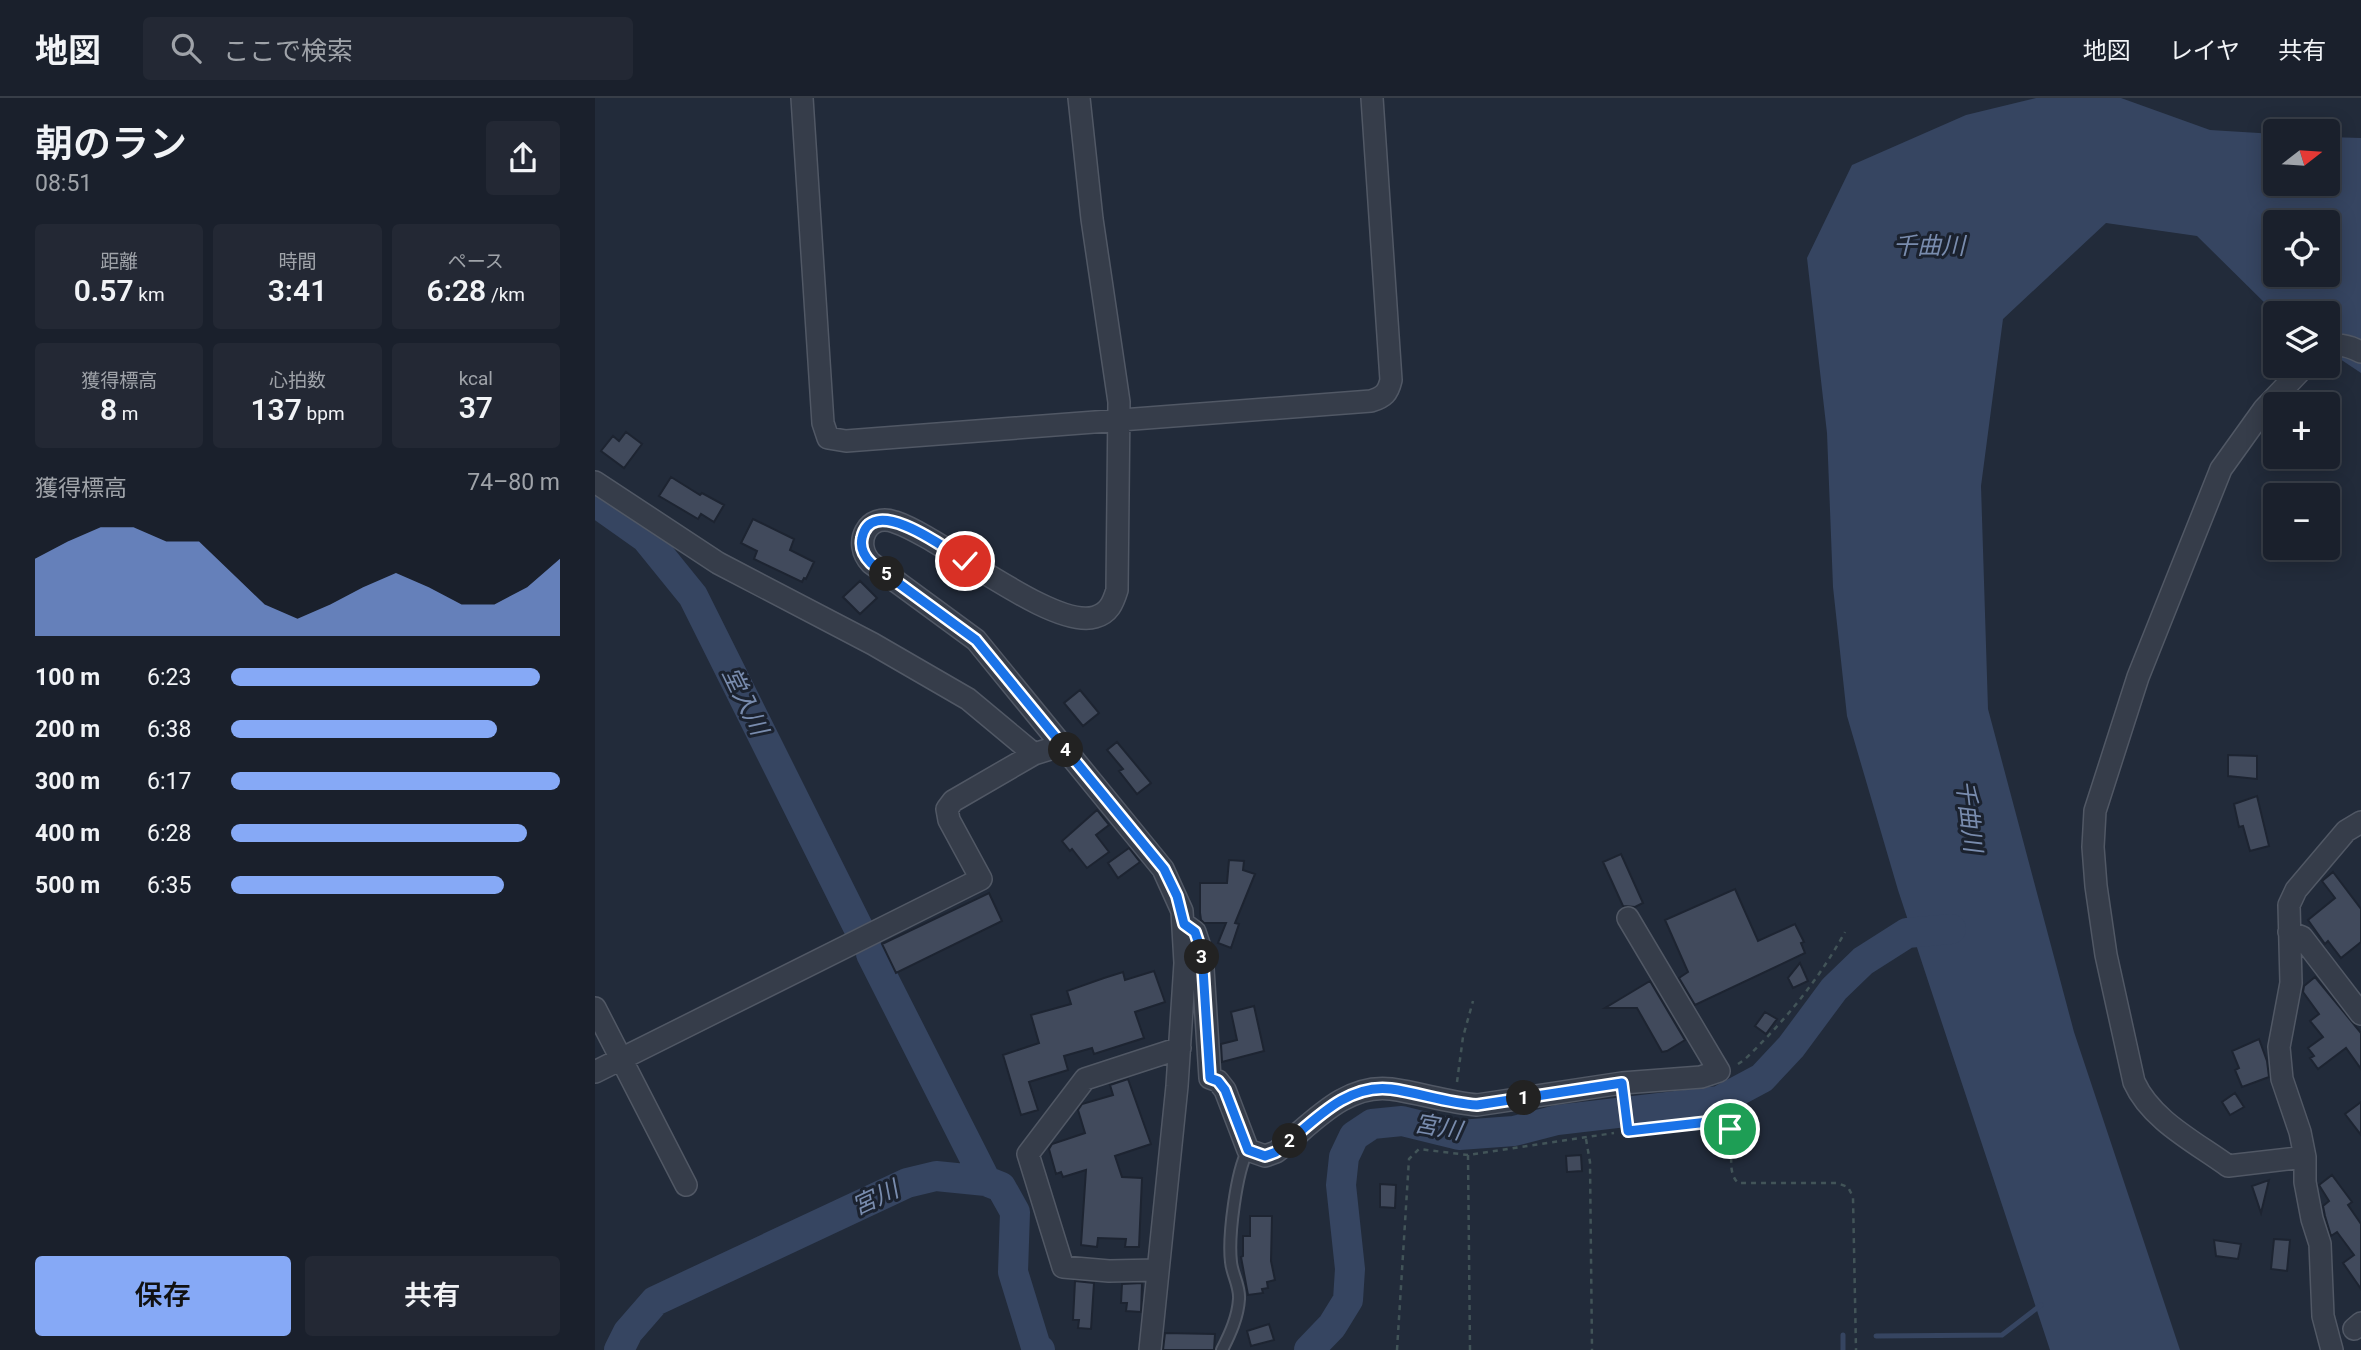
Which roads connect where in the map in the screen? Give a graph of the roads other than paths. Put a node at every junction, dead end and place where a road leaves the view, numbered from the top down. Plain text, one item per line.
1 (802, 98) edge
2 (1079, 98) edge
3 (1372, 98) edge
4 (2340, 347) edge
5 (2361, 352) edge
6 (2294, 378) edge
7 (1120, 421) junction
8 (595, 482) edge
9 (1063, 745) junction
10 (1034, 754) junction
11 (2361, 822) edge
12 (1628, 918) dead end
13 (1184, 924) junction
14 (2289, 932) junction
15 (595, 1008) edge
16 (2361, 1014) edge
17 (1180, 1048) junction
18 (620, 1058) junction
19 (595, 1072) edge
20 (1210, 1078) junction
21 (1177, 1086) junction
22 (1623, 1092) junction
23 (1627, 1127) road end
24 (1248, 1150) junction
25 (2305, 1157) junction
26 (686, 1185) dead end
27 (1158, 1270) junction
28 (1150, 1350) edge
29 (1222, 1350) edge
30 (2332, 1350) edge

1 - 7 street
2 - 7 street
3 - 7 street
4 - 5 street
6 - 25 street
7 - 9 street
8 - 10 street
9 - 10 street
9 - 13 street
10 - 18 street
11 - 14 street
12 - 22 street
13 - 17 street
13 - 20 street
14 - 16 street
14 - 25 street
15 - 18 street
17 - 21 street
17 - 27 street
18 - 19 street
18 - 26 street
20 - 21 street
20 - 24 street
21 - 27 street
22 - 23 lane
22 - 24 street
24 - 29 lane
25 - 30 street
27 - 28 street

